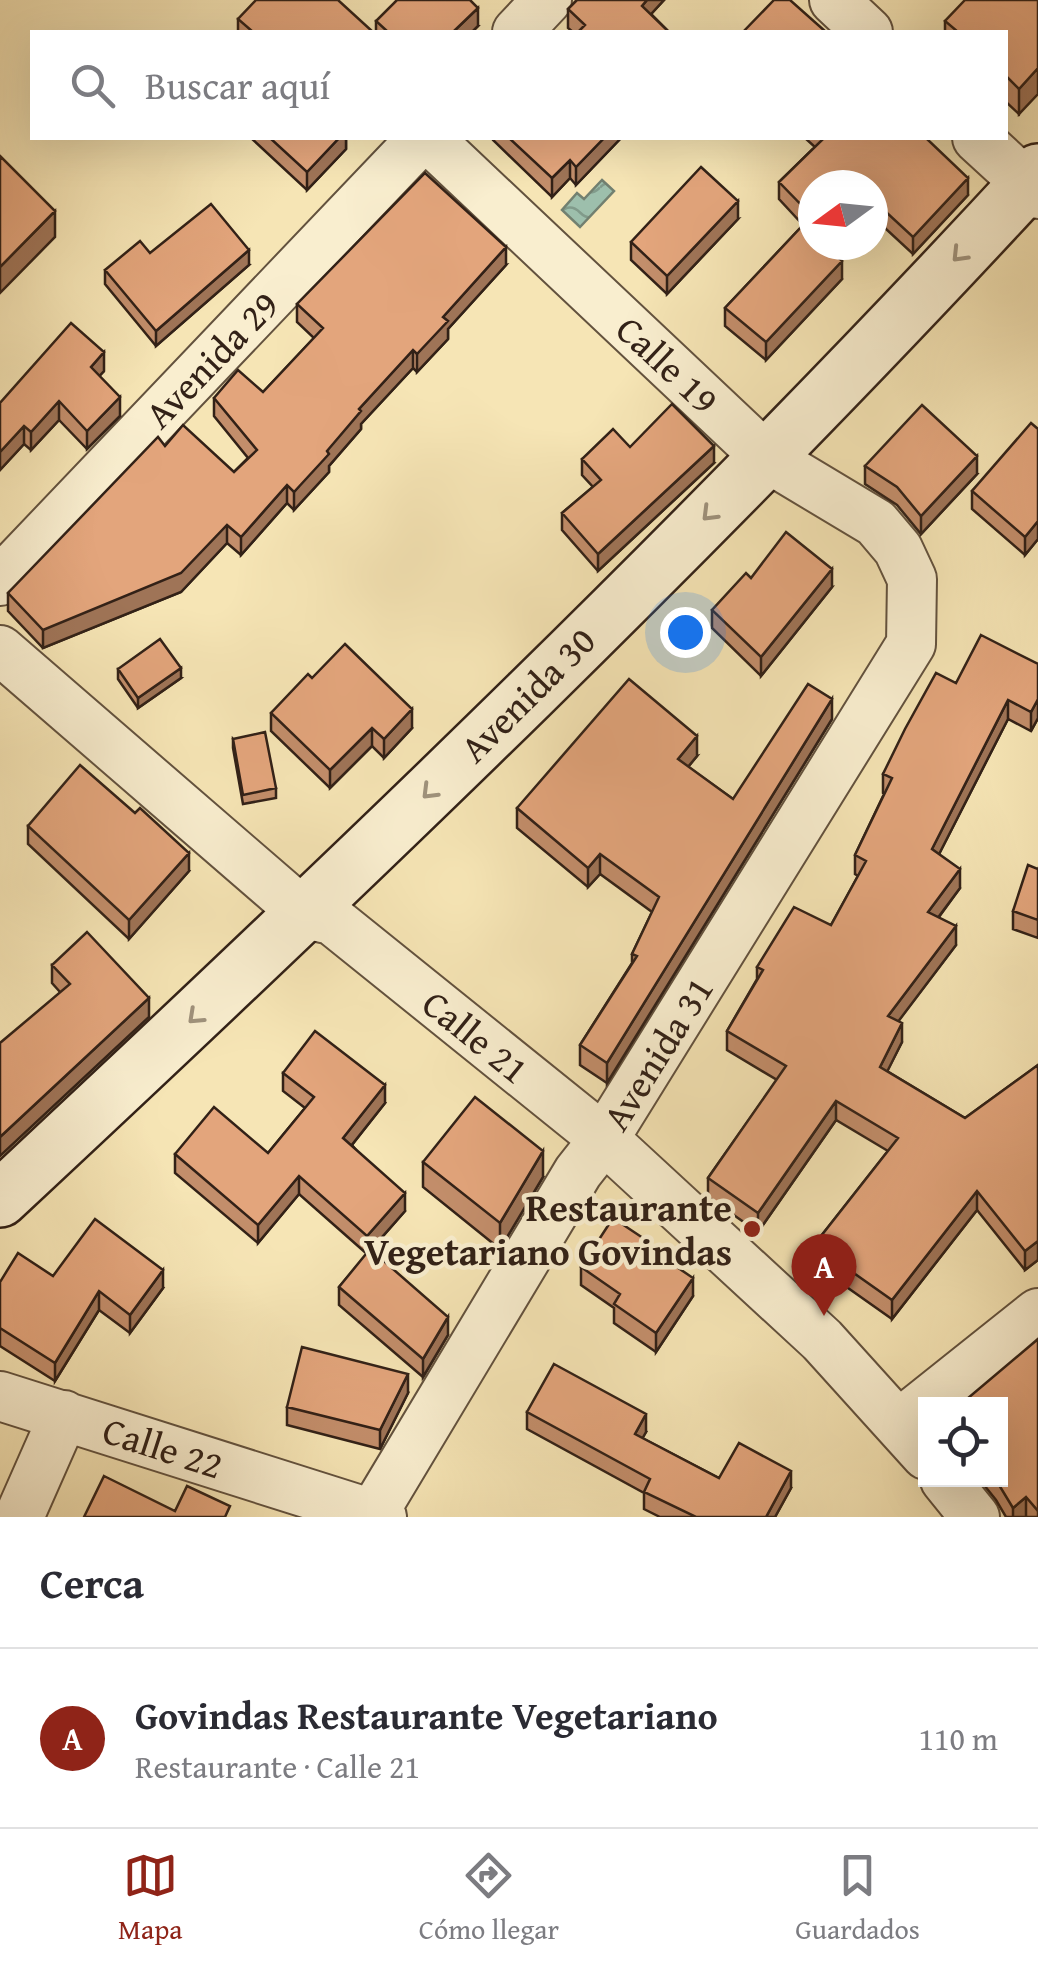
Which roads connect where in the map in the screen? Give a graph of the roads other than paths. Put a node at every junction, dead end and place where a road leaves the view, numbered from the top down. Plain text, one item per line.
1 (547, 0) edge
2 (834, 0) edge
3 (519, 30) edge
4 (866, 30) edge
5 (423, 140) edge
6 (427, 140) edge
7 (980, 140) edge
8 (1034, 183) edge
9 (766, 457) junction
10 (912, 579) joint
11 (0, 580) edge
12 (0, 650) edge
13 (305, 914) junction
14 (604, 1139) junction
15 (0, 1199) edge
16 (1038, 1313) edge
17 (0, 1396) edge
18 (64, 1415) junction
19 (913, 1439) edge
20 (952, 1487) edge
21 (375, 1516) edge
22 (19, 1517) edge
23 (976, 1517) edge

1 - 3 street
2 - 4 street
5 - 11 street, Avenida 29
6 - 9 street, Calle 19
7 - 8 street
8 -> 9 street, Avenida 30
9 - 10 street, Calle 19
9 -> 13 street, Avenida 30
10 - 14 street, Avenida 31
12 - 13 street, Calle 21
13 - 14 street, Calle 21
13 -> 15 street, Avenida 30
14 - 19 street, Calle 21
14 - 21 street, Avenida 31
16 - 19 street
17 - 18 street, Calle 22
18 - 21 street, Calle 22
18 - 22 street
20 - 23 street

